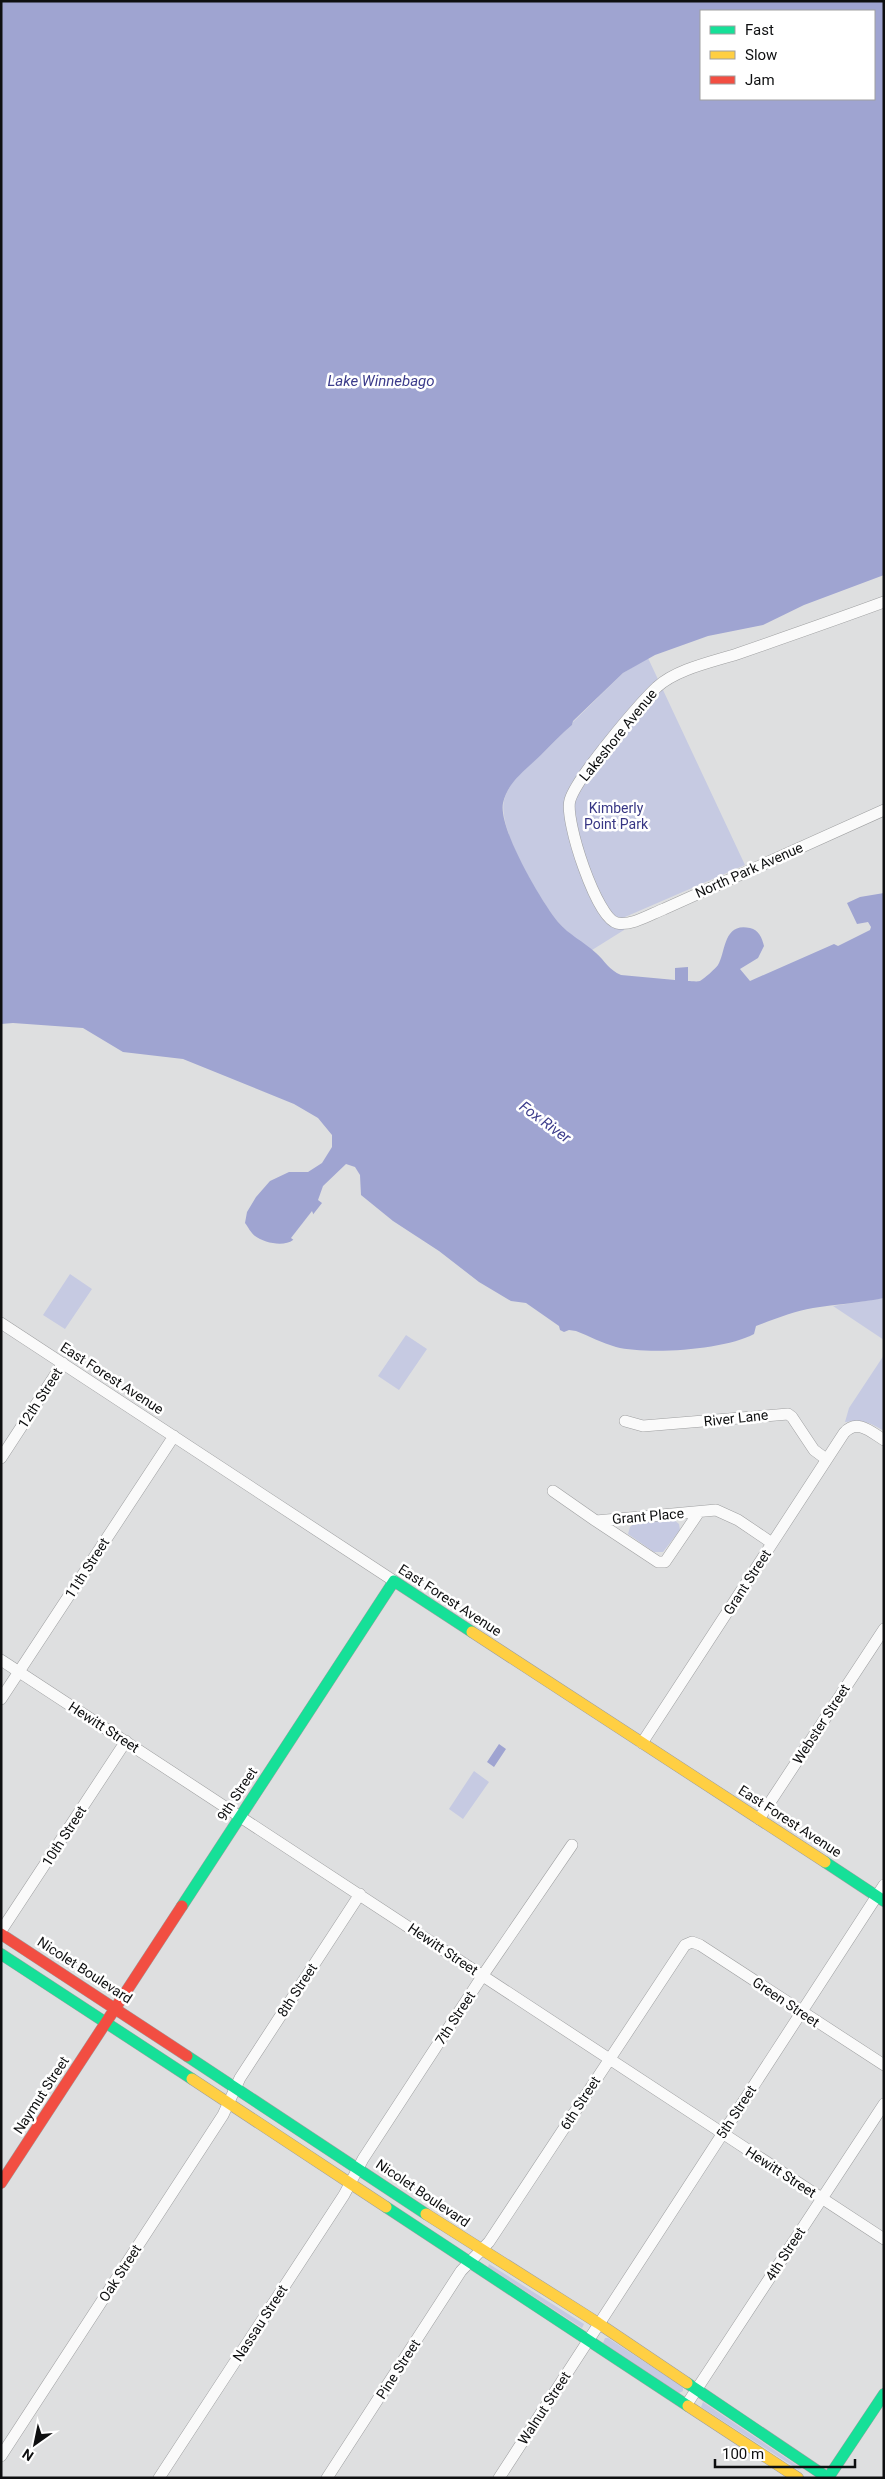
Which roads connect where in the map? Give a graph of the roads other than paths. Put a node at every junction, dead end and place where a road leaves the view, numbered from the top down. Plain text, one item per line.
1 (884, 602) edge
2 (884, 810) edge
3 (614, 922) joint
4 (1, 1323) edge
5 (63, 1363) junction
6 (625, 1421) dead end
7 (174, 1436) junction
8 (884, 1440) edge
9 (1, 1458) edge
10 (826, 1459) junction
11 (553, 1491) dead end
12 (699, 1512) junction
13 (596, 1521) junction
14 (772, 1543) junction
15 (394, 1581) junction
16 (884, 1629) edge
17 (1, 1660) edge
18 (19, 1672) junction
19 (1, 1700) edge
20 (126, 1741) junction
21 (642, 1743) junction
22 (241, 1816) junction
23 (759, 1819) junction
24 (572, 1845) dead end
25 (884, 1885) edge
26 (360, 1894) junction
27 (880, 1898) edge
28 (1, 1932) edge
29 (688, 1943) joint
30 (1, 1954) edge
31 (483, 1975) junction
32 (115, 2008) junction
33 (801, 2012) junction
34 (106, 2023) junction
35 (609, 2059) junction
36 (884, 2065) edge
37 (235, 2087) junction
38 (228, 2103) junction
39 (884, 2104) edge
40 (722, 2133) junction
41 (358, 2168) junction
42 (1, 2183) edge
43 (350, 2183) junction
44 (822, 2199) junction
45 (884, 2239) edge
46 (482, 2251) junction
47 (471, 2262) junction
48 (598, 2323) junction
49 (588, 2338) junction
50 (696, 2390) junction
51 (884, 2394) edge
52 (687, 2404) junction
53 (1, 2456) edge
54 (159, 2478) edge
55 (327, 2478) edge
56 (499, 2478) edge
57 (798, 2478) edge
58 (828, 2478) edge

1 - 3 street, Lakeshore Avenue
2 - 3 street, North Park Avenue
4 - 5 street, East Forest Avenue
5 - 7 street, East Forest Avenue
5 - 9 street, 12th Street
6 - 10 street, River Lane
7 - 15 street, East Forest Avenue
7 - 18 street, 11th Street
8 - 10 street, Grant Street
10 - 14 street, Grant Street
11 - 13 street, Grant Place
12 - 13 street, Grant Place
12 - 13 street, Grant Place
12 - 14 street, Grant Place
14 - 21 street, Grant Street
15 - 21 street, East Forest Avenue
15 - 22 street, 9th Street
16 - 23 street, Webster Street
17 - 18 street, Hewitt Street
18 - 19 street, 11th Street
18 - 20 street, Hewitt Street
20 - 22 street, Hewitt Street
20 - 28 street, 10th Street
21 - 23 street, East Forest Avenue
22 - 26 street, Hewitt Street
22 - 32 street, 9th Street
23 - 27 street, East Forest Avenue
24 - 31 street, 7th Street
25 - 27 street, 5th Street
26 - 31 street, Hewitt Street
26 - 37 street, 8th Street
27 - 33 street, 5th Street
28 - 32 street, Nicolet Boulevard
29 - 33 street, Green Street
29 - 35 street, 6th Street
30 - 34 street
31 - 35 street, Hewitt Street
31 - 41 street, 7th Street
32 - 34 street, 9th Street
32 - 37 street, Nicolet Boulevard
33 - 36 street, Green Street
33 - 40 street, 5th Street
34 - 38 street
34 - 42 street, Naymut Street
35 - 40 street, Hewitt Street
35 - 46 street, 6th Street
37 - 38 street, Oak Street
37 - 41 street, Nicolet Boulevard
38 - 43 street
38 - 53 street, Oak Street
39 - 44 street, 4th Street
40 - 44 street, Hewitt Street
40 - 48 street, 5th Street
41 - 43 street, Nassau Street
41 - 46 street, Nicolet Boulevard
43 - 47 street
43 - 54 street, Nassau Street
44 - 45 street, Hewitt Street
44 - 50 street, 4th Street
46 - 47 street, 6th Street
46 - 48 street, Nicolet Boulevard
47 - 49 street
47 - 55 street, Pine Street
48 - 49 street, 5th Street
48 - 50 street, Nicolet Boulevard
49 - 52 street
49 - 56 street, Walnut Street
50 - 52 street, 4th Street
50 - 58 street, Nicolet Boulevard
51 - 58 street
52 - 57 street

